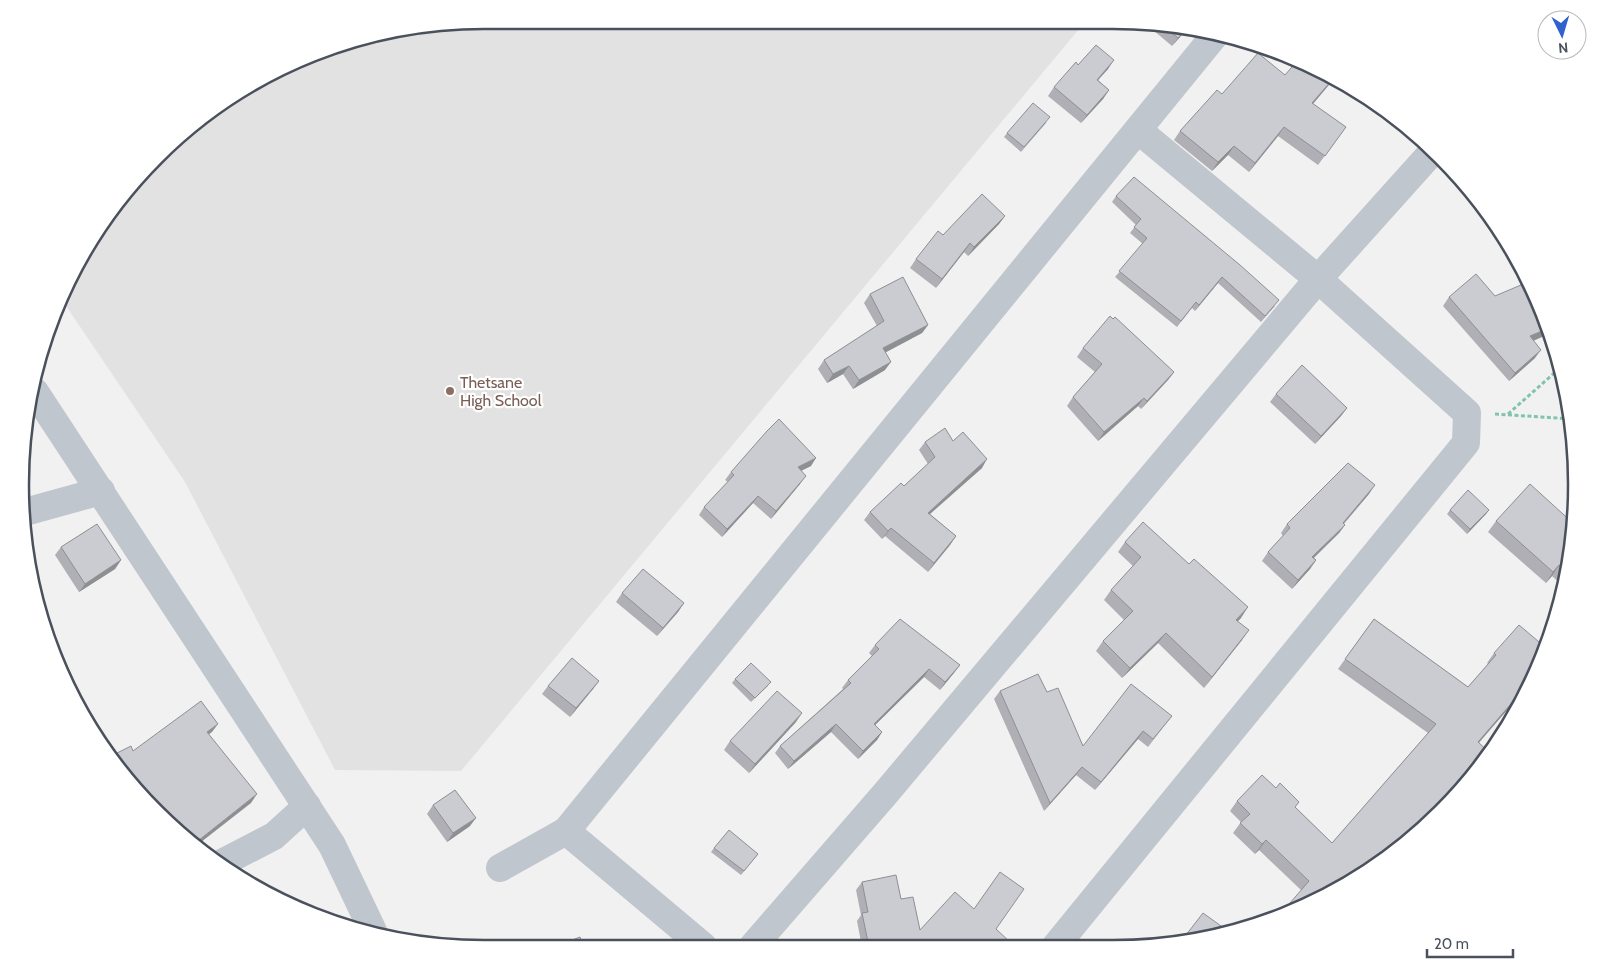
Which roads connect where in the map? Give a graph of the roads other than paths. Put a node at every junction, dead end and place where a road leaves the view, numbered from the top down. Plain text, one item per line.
1 (1212, 40) edge
2 (1138, 130) junction
3 (1428, 156) edge
4 (1318, 279) junction
5 (38, 396) edge
6 (101, 491) junction
7 (30, 510) edge
8 (307, 806) junction
9 (566, 831) junction
10 (227, 860) edge
11 (500, 868) dead end
12 (370, 926) edge
13 (696, 940) edge
14 (758, 940) edge
15 (1061, 940) edge

1 - 2 street
2 - 4 street
2 - 9 street
3 - 4 street
4 - 14 street
4 - 15 street
5 - 6 street
6 - 7 street
6 - 8 street
8 - 10 street
8 - 12 street
9 - 11 street
9 - 13 street

